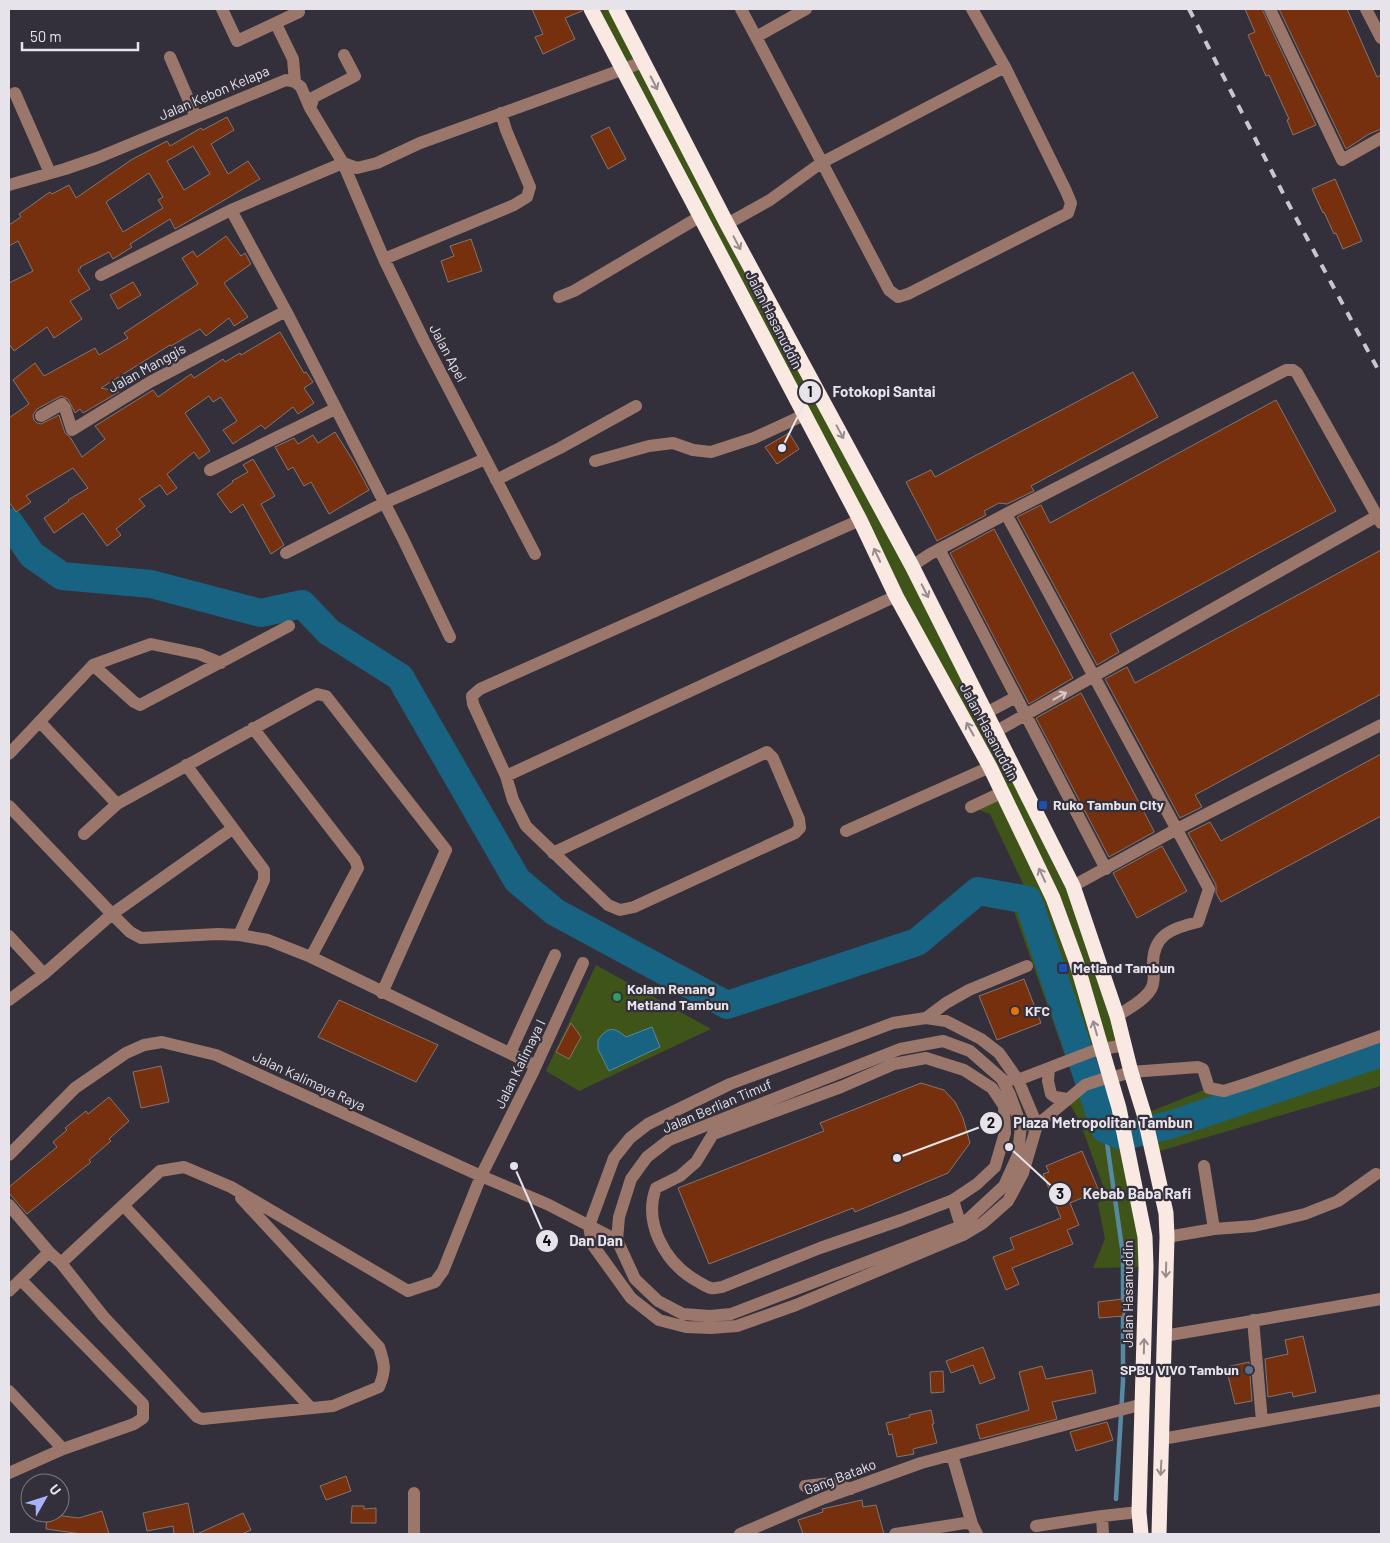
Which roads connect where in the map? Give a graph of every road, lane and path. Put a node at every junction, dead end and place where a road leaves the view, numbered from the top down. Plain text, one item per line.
1 (222, 9) edge
2 (591, 9) edge
3 (616, 9) edge
4 (741, 9) edge
5 (806, 9) edge
6 (972, 9) edge
7 (1270, 9) edge
8 (1366, 9) edge
9 (299, 12) dead end
10 (276, 24) junction
11 (756, 38) junction
12 (1381, 38) edge
13 (344, 55) dead end
14 (170, 57) dead end
15 (643, 62) junction
16 (1004, 67) junction
17 (622, 70) junction
18 (295, 82) junction
19 (16, 93) dead end
20 (310, 108) junction
21 (502, 113) junction
22 (196, 117) junction
23 (1381, 138) edge
24 (343, 163) junction
25 (821, 163) junction
26 (50, 173) junction
27 (9, 185) edge
28 (231, 210) junction
29 (701, 216) junction
30 (727, 224) junction
31 (384, 259) junction
32 (101, 275) dead end
33 (559, 297) dead end
34 (286, 311) junction
35 (636, 406) dead end
36 (335, 409) junction
37 (804, 415) junction
38 (41, 416) dead end
39 (485, 459) junction
40 (595, 461) dead end
41 (210, 470) dead end
42 (496, 480) junction
43 (384, 503) junction
44 (1006, 514) junction
45 (860, 520) junction
46 (1379, 520) edge
47 (935, 552) junction
48 (286, 553) dead end
49 (535, 554) dead end
50 (912, 566) junction
51 (890, 600) junction
52 (289, 626) dead end
53 (450, 638) dead end
54 (221, 662) junction
55 (93, 665) junction
56 (1094, 677) junction
57 (1016, 697) junction
58 (986, 713) junction
59 (1026, 716) junction
60 (40, 722) junction
61 (1381, 725) edge
62 (253, 728) junction
63 (995, 732) junction
64 (9, 754) edge
65 (186, 765) junction
66 (990, 767) junction
67 (506, 776) junction
68 (1003, 792) junction
69 (117, 804) junction
70 (9, 806) edge
71 (971, 808) dead end
72 (232, 829) junction
73 (1177, 829) junction
74 (846, 831) dead end
75 (84, 834) dead end
76 (553, 853) junction
77 (1106, 869) junction
78 (1073, 886) junction
79 (112, 914) junction
80 (239, 935) junction
81 (9, 936) edge
82 (555, 955) dead end
83 (311, 957) junction
84 (583, 963) dead end
85 (1028, 966) dead end
86 (44, 974) junction
87 (382, 992) junction
88 (9, 1000) edge
89 (1117, 1016) junction
90 (926, 1018) junction
91 (1381, 1036) edge
92 (1124, 1045) junction
93 (1097, 1050) junction
94 (510, 1053) junction
95 (536, 1066) junction
96 (1049, 1068) junction
97 (1131, 1072) junction
98 (1107, 1078) junction
99 (1002, 1079) junction
100 (1018, 1080) junction
101 (1067, 1099) junction
102 (1037, 1124) junction
103 (1020, 1125) junction
104 (9, 1156) edge
105 (1204, 1166) dead end
106 (1376, 1174) dead end
107 (481, 1176) junction
108 (231, 1187) junction
109 (953, 1200) junction
110 (9, 1205) edge
111 (124, 1206) junction
112 (589, 1226) junction
113 (1214, 1229) junction
114 (962, 1231) junction
115 (1167, 1237) junction
116 (617, 1240) junction
117 (49, 1252) junction
118 (61, 1263) junction
119 (21, 1280) junction
120 (9, 1291) edge
121 (1381, 1299) edge
122 (1253, 1320) junction
123 (1164, 1336) junction
124 (9, 1390) edge
125 (1381, 1400) edge
126 (1143, 1404) junction
127 (310, 1408) junction
128 (1262, 1421) junction
129 (1162, 1440) junction
130 (64, 1449) junction
131 (952, 1455) junction
132 (9, 1473) edge
133 (805, 1486) dead end
134 (851, 1489) junction
135 (414, 1493) dead end
136 (1139, 1512) junction
137 (1102, 1516) junction
138 (1036, 1526) dead end
139 (974, 1529) edge
140 (414, 1534) edge
141 (744, 1534) edge
142 (895, 1534) edge
143 (1103, 1534) edge
144 (1141, 1534) edge
145 (1159, 1534) edge

1 - 10 street
2 - 17 highway, Jalan Hasanuddin
3 - 15 highway, Jalan Hasanuddin
4 - 11 street
5 - 11 street
6 - 16 street
7 - 23 street
8 - 12 street
9 - 10 street
10 - 18 street
11 - 25 street
13 - 20 street
14 - 22 street
15 - 17 street
15 -> 30 highway, Jalan Hasanuddin
16 - 25 street
16 - 25 street
17 - 21 street
17 - 29 highway, Jalan Hasanuddin
18 - 20 street
18 - 22 street, Jalan Kebon Kelapa
19 - 26 street
20 - 24 street
21 - 24 street
21 - 31 street
22 - 26 street, Jalan Kebon Kelapa
24 - 28 street
24 - 31 street, Jalan Apel
25 - 30 street
26 - 27 street, Jalan Kebon Kelapa
28 - 32 street
28 - 34 street
29 - 33 street
29 - 37 highway, Jalan Hasanuddin
30 -> 50 highway, Jalan Hasanuddin
31 - 39 street, Jalan Apel
34 - 36 street
34 - 38 street, Jalan Manggis
35 - 42 street
36 - 41 street
36 - 43 street
37 - 40 street
37 - 45 highway, Jalan Hasanuddin
39 - 42 street, Jalan Apel
39 - 43 street
42 - 49 street, Jalan Apel
43 - 48 street
43 - 53 street
44 - 46 street
44 - 47 street
44 - 56 street
51 -> 45 highway, Jalan Hasanuddin
45 - 67 street
46 - 56 street
47 - 50 street
47 - 57 street
50 -> 58 highway, Jalan Hasanuddin
66 -> 51 highway, Jalan Hasanuddin
51 - 67 street
52 - 54 street
54 - 55 street
54 - 55 street
55 - 60 street
59 -> 56 street
56 - 73 street
57 - 58 street
57 - 59 street
58 - 63 highway, Jalan Hasanuddin
59 - 63 street
59 - 77 street
60 - 64 street
60 - 69 street
61 - 73 street
62 - 65 street
62 - 83 street
62 - 87 street
63 - 78 highway, Jalan Hasanuddin
65 - 69 street
65 - 72 street
66 - 68 highway, Jalan Hasanuddin
66 - 74 street
67 - 76 street
68 - 71 street
93 -> 68 highway, Jalan Hasanuddin
69 - 75 street
70 - 79 street
72 - 79 street
72 - 80 street
73 - 77 street
73 - 89 street
76 - 76 street
77 - 78 street
78 - 89 highway, Jalan Hasanuddin
79 - 80 street
79 - 86 street
80 - 83 street
81 - 86 street
82 - 94 street
83 - 87 street
84 - 95 street, Jalan Kalimaya I
85 - 90 street
86 - 88 street
87 - 94 street
89 - 92 highway, Jalan Hasanuddin
90 - 100 street
90 - 112 street
91 - 97 street
92 - 93 street
92 - 97 highway, Jalan Hasanuddin
93 - 96 street
93 - 98 highway, Jalan Hasanuddin
94 - 95 street
95 - 107 street, Jalan Kalimaya I
96 - 100 street
96 - 101 street
97 - 98 street
97 - 115 highway, Jalan Hasanuddin
98 - 101 street
126 -> 98 highway, Jalan Hasanuddin
99 - 100 street
99 - 103 street, Jalan Berlian Timuf
99 - 116 street, Jalan Berlian Timuf
100 - 102 street
101 - 102 street
102 - 103 street
102 - 114 street
103 - 114 street, Jalan Berlian Timuf
104 - 107 street, Jalan Kalimaya Raya
105 - 113 street
106 - 113 street
107 - 108 street, Jalan Kalimaya I
107 - 112 street, Jalan Kalimaya Raya
108 - 111 street, Jalan Kalimaya I
108 - 127 street
109 - 109 street
109 - 114 street
110 - 117 street
111 - 118 street, Jalan Kalimaya I
111 - 127 street
112 - 114 street
112 - 116 street, Jalan Kalimaya Raya
113 - 115 street
114 - 116 street, Jalan Berlian Timuf
115 -> 123 highway, Jalan Hasanuddin
117 - 118 street
117 - 119 street
118 - 127 street
119 - 120 street
119 - 130 street
121 - 122 street
122 - 123 street
122 - 128 street
123 - 129 highway, Jalan Hasanuddin
124 - 130 street
125 - 128 street
126 - 131 street, Gang Batako
126 - 136 highway, Jalan Hasanuddin
128 - 129 street
129 -> 145 highway, Jalan Hasanuddin
130 - 132 street
131 - 134 street, Gang Batako
131 - 139 street
133 - 134 street
134 - 141 street, Gang Batako
135 - 140 street
136 - 137 street
136 - 144 highway, Jalan Hasanuddin
137 - 138 street
137 - 143 street
139 - 142 street

